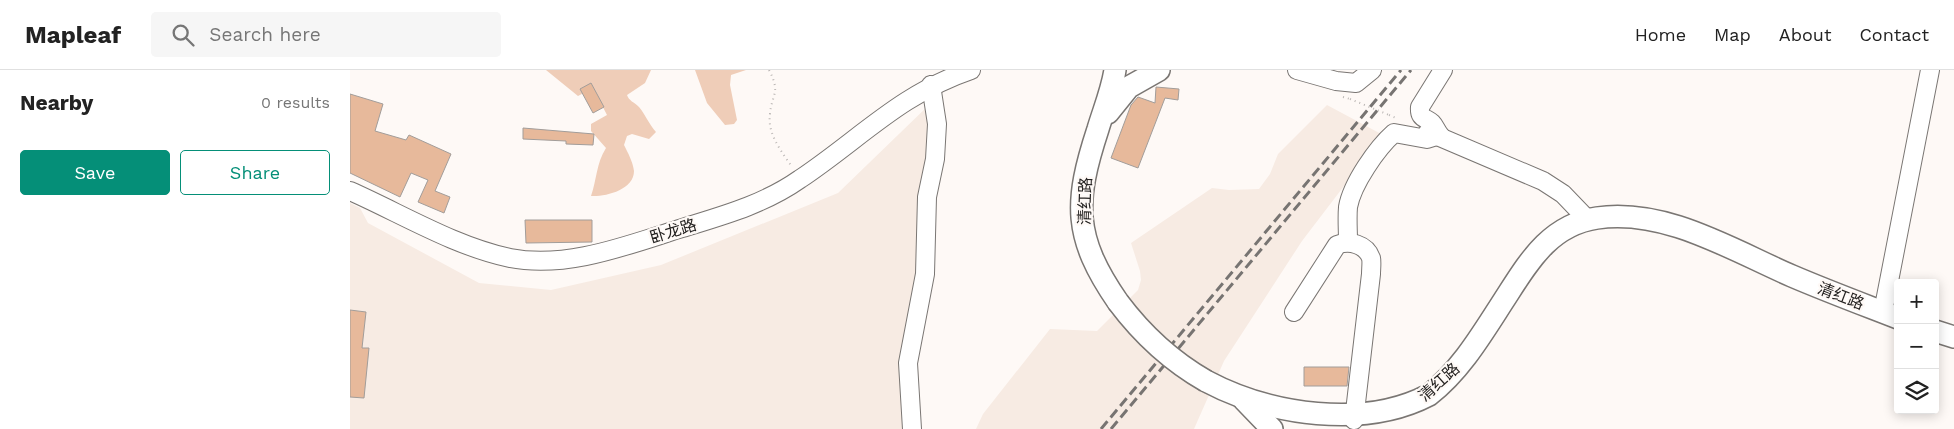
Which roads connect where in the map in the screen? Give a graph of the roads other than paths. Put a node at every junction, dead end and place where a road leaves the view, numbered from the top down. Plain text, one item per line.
1 (971, 70) edge
2 (1116, 70) edge
3 (1159, 70) edge
4 (1282, 70) edge
5 (1297, 70) edge
6 (1372, 70) edge
7 (1443, 70) edge
8 (1930, 70) edge
9 (1310, 83) dead end
10 (931, 85) junction
11 (1434, 133) junction
12 (1096, 135) junction
13 (350, 191) edge
14 (1588, 220) junction
15 (1348, 242) junction
16 (1294, 312) dead end
17 (1891, 315) edge
18 (1939, 332) edge
19 (1954, 337) edge
20 (1242, 398) junction
21 (1354, 420) junction
22 (912, 429) edge
23 (1255, 429) edge
24 (1272, 429) edge

1 - 10 street, 卧龙路
2 - 12 main road, 清红路
3 - 12 main road
4 - 9 street
5 - 6 street
7 - 11 street
8 - 17 street
10 - 13 street, 卧龙路
10 - 22 street
11 - 14 street
11 - 15 street
12 - 20 main road, 清红路, bridge
14 - 17 main road, 清红路
14 - 21 main road, 清红路
15 - 16 street
15 - 21 street
18 - 19 main road
20 - 21 main road, 清红路
20 - 23 main road
20 - 24 main road

